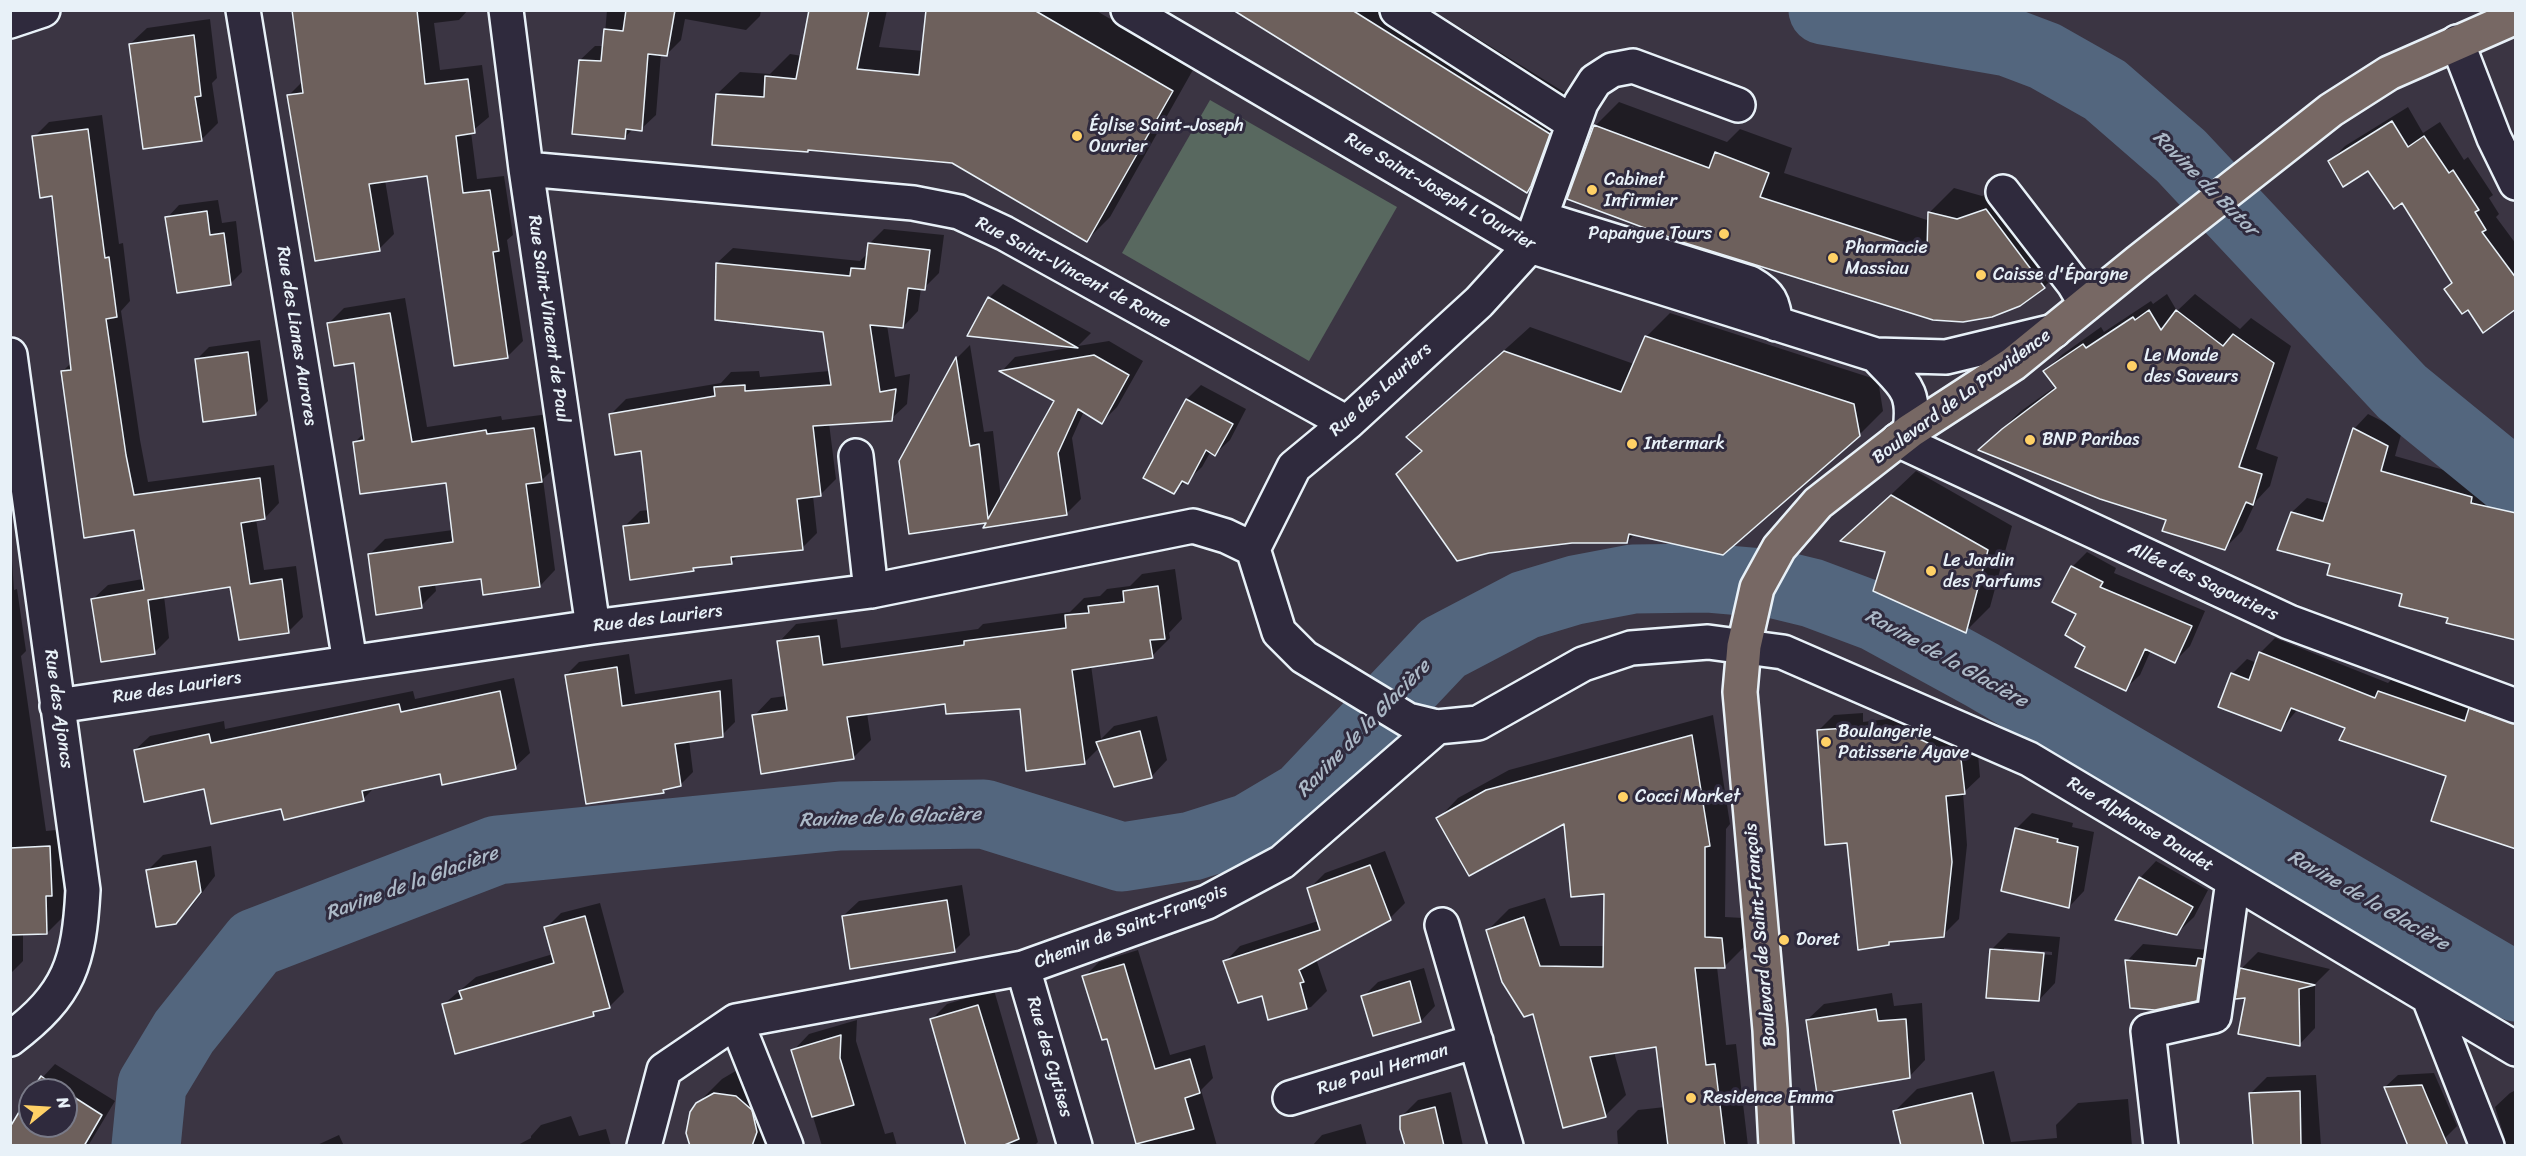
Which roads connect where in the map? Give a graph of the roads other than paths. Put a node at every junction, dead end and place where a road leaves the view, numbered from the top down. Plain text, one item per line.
1 (43, 10) edge
2 (243, 10) edge
3 (506, 10) edge
4 (1128, 10) edge
5 (1397, 10) edge
6 (2516, 17) edge
7 (10, 21) edge
8 (2457, 42) junction
9 (1738, 105) dead end
10 (1573, 123) junction
11 (526, 169) junction
12 (2516, 183) edge
13 (2003, 192) dead end
14 (1535, 232) junction
15 (2086, 304) junction
16 (2054, 331) junction
17 (10, 355) edge
18 (1876, 355) junction
19 (1347, 423) junction
20 (1904, 435) junction
21 (856, 456) dead end
22 (1253, 549) junction
23 (871, 591) junction
24 (593, 627) junction
25 (1747, 632) junction
26 (350, 662) junction
27 (57, 706) junction
28 (2516, 706) edge
29 (1423, 724) junction
30 (2233, 881) junction
31 (1442, 924) dead end
32 (1023, 968) junction
33 (2429, 998) junction
34 (736, 1021) junction
35 (10, 1039) edge
36 (1476, 1041) junction
37 (2516, 1049) edge
38 (1290, 1098) dead end
39 (644, 1146) edge
40 (786, 1146) edge
41 (1075, 1146) edge
42 (1506, 1146) edge
43 (1776, 1146) edge
44 (2161, 1146) edge
45 (2487, 1146) edge

1 - 7 street
2 - 26 street, Rue des Lianes Aurores
3 - 11 street, Rue Saint-Vincent de Paul
4 - 14 street, Rue Saint-Joseph L'Ouvrier
5 - 10 street
6 - 8 main road, Boulevard de La Providence
8 - 12 street
8 - 15 main road, Boulevard de La Providence
9 - 10 street
10 - 14 street
11 - 19 street, Rue Saint-Vincent de Rome
11 - 24 street, Rue Saint-Vincent de Paul
13 - 15 street
14 - 18 street, Rue Saint-Joseph L'Ouvrier
14 - 19 street, Rue des Lauriers
15 - 16 main road, Boulevard de La Providence
16 - 18 street, Rue Saint-Joseph L'Ouvrier
16 - 20 main road, Boulevard de La Providence
17 - 27 street, Rue des Ajoncs
18 - 20 street, Rue Saint-Joseph L'Ouvrier
19 - 22 street, Rue des Lauriers
20 - 25 main road, Boulevard de La Providence
20 - 28 street, Allée des Sagoutiers
21 - 23 street
22 - 23 street, Rue des Lauriers
22 - 29 street
23 - 24 street, Rue des Lauriers
24 - 26 street, Rue des Lauriers
25 - 29 street
25 - 30 street, Rue Alphonse Daudet
25 - 43 main road, Boulevard de Saint-François
26 - 27 street, Rue des Lauriers
27 - 35 street, Rue des Ajoncs
29 - 32 street, Chemin de Saint-François
30 - 33 street, Rue Alphonse Daudet
30 - 44 street
31 - 36 street
32 - 34 street, Chemin de Saint-François
32 - 41 street, Rue des Cytises
33 - 37 street, Rue Alphonse Daudet
33 - 45 street
34 - 39 street
34 - 40 street
36 - 38 street, Rue Paul Herman
36 - 42 street

